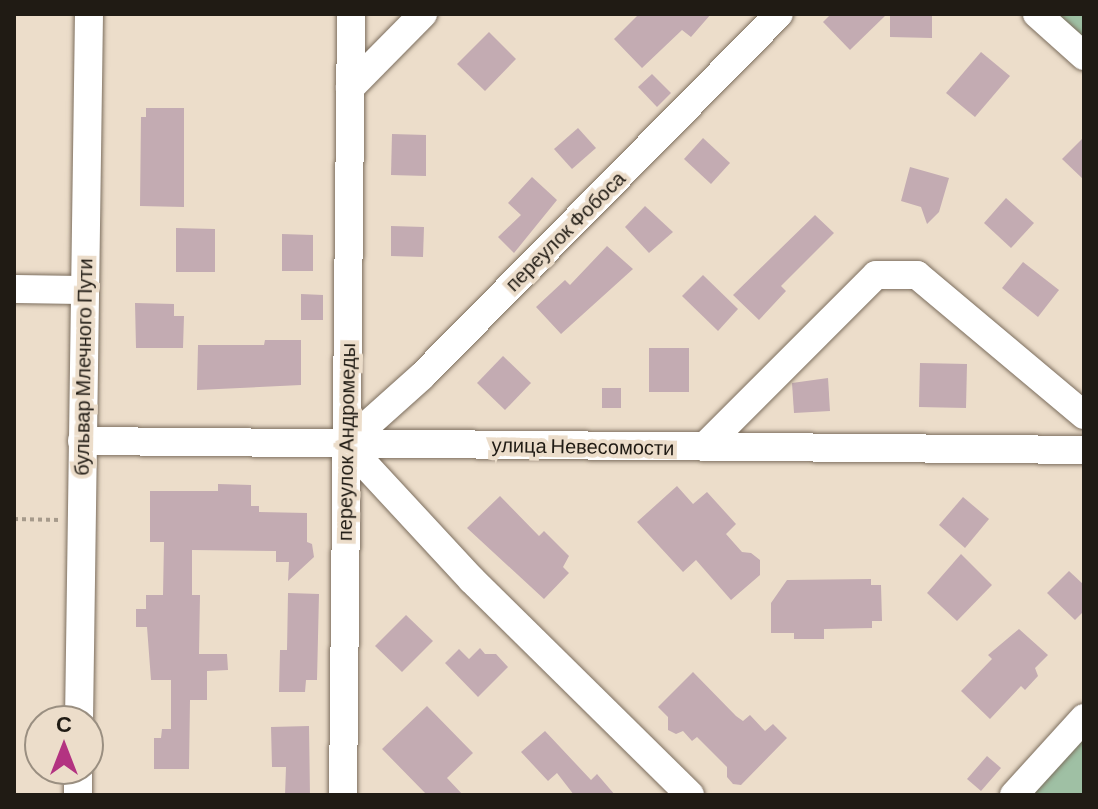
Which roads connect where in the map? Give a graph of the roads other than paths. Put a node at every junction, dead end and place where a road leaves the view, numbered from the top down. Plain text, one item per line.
1 (89, 14) edge
2 (351, 14) edge
3 (423, 14) edge
4 (779, 14) edge
5 (1037, 14) edge
6 (1084, 56) edge
7 (350, 88) junction
8 (14, 289) edge
9 (83, 290) junction
10 (1084, 415) edge
11 (82, 441) junction
12 (346, 444) junction
13 (704, 447) junction
14 (1084, 450) edge
15 (79, 705) edge
16 (1084, 718) edge
17 (343, 795) edge
18 (690, 795) edge
19 (1014, 795) edge

1 - 9 street, бульвар Млечного Пути
2 - 7 street, переулок Андромеды
3 - 7 street
4 - 12 street, переулок Фобоса
5 - 6 street
7 - 12 street, переулок Андромеды
8 - 9 street
9 - 11 street, бульвар Млечного Пути
10 - 13 street
11 - 12 street, улица Невесомости
11 - 15 street, бульвар Млечного Пути
12 - 13 street, улица Невесомости
12 - 17 street, переулок Андромеды
12 - 18 street
13 - 14 street, улица Невесомости
16 - 19 street

